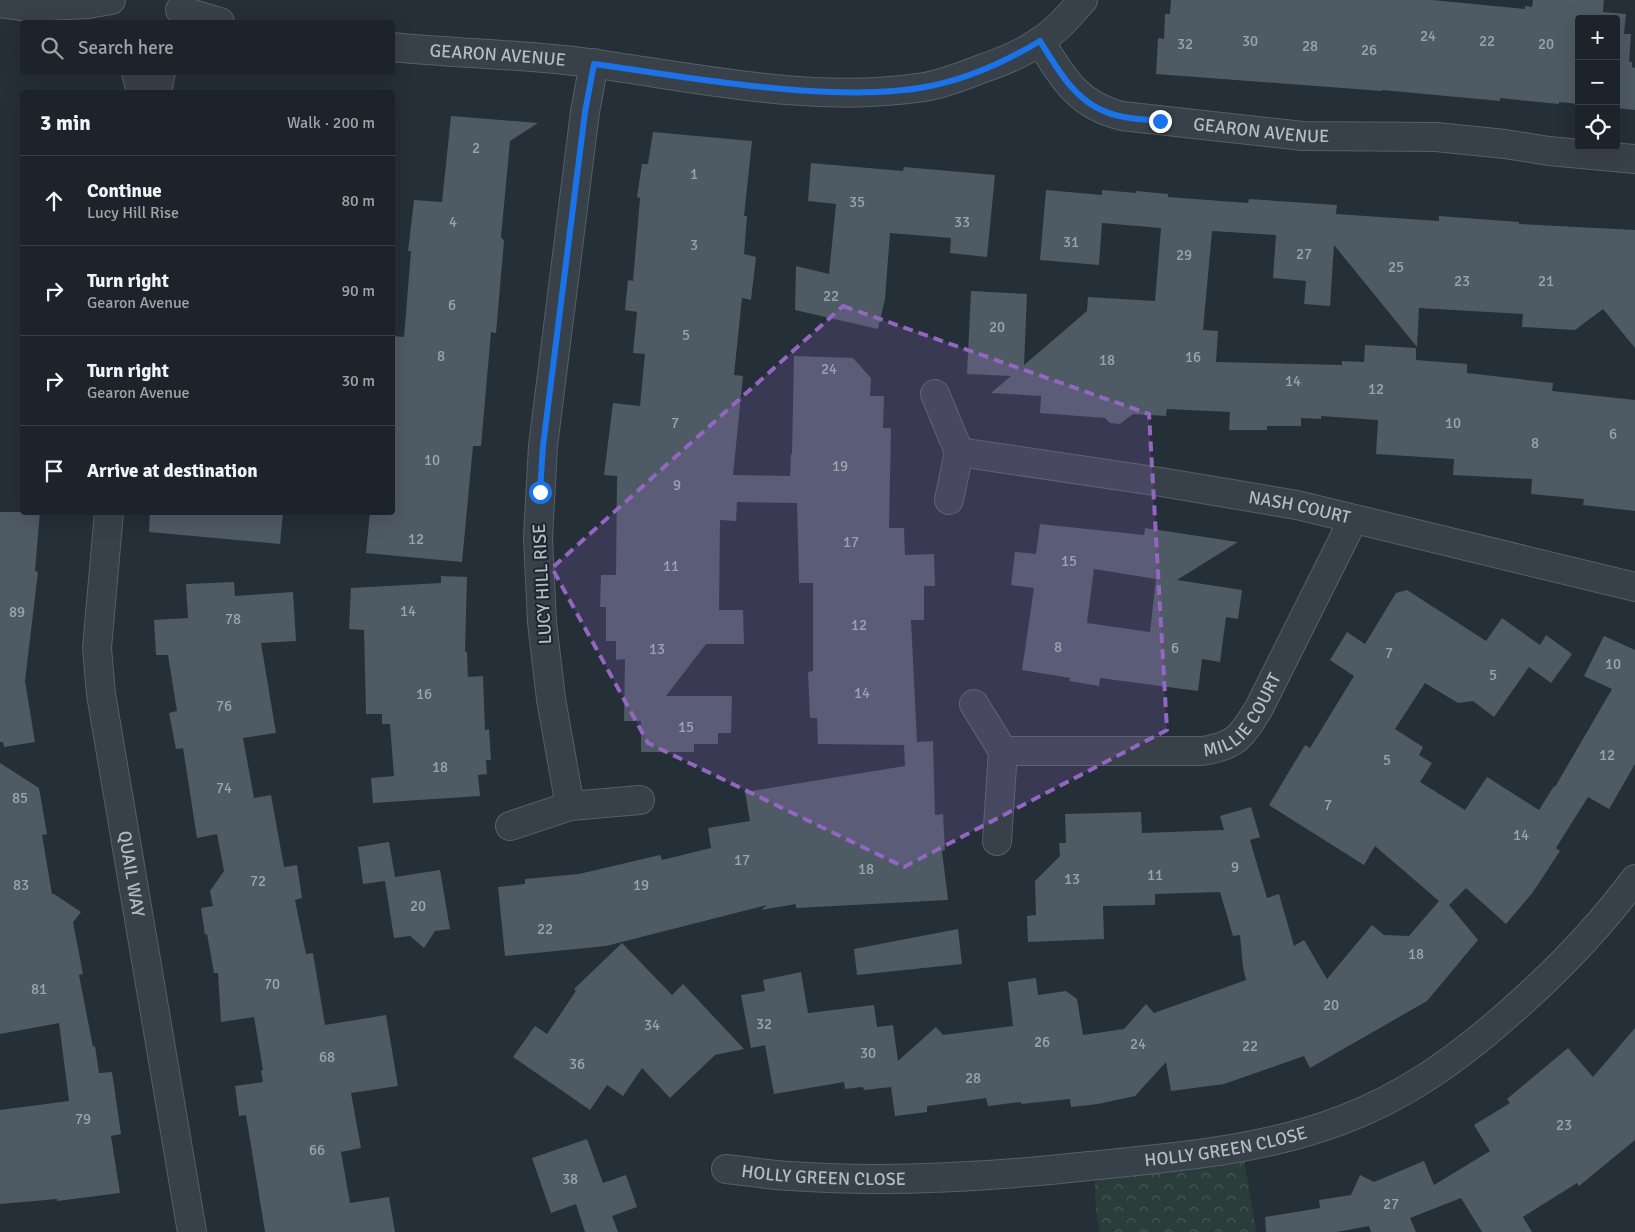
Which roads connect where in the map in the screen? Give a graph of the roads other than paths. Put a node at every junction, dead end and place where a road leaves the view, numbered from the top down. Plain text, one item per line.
1 (111, 0) edge
2 (121, 0) edge
3 (1083, 0) edge
4 (0, 3) edge
5 (28, 7) junction
6 (178, 11) edge
7 (63, 20) edge
8 (112, 20) edge
9 (212, 20) edge
10 (1040, 41) junction
11 (395, 47) edge
12 (594, 64) junction
13 (137, 75) edge
14 (161, 75) edge
15 (140, 90) edge
16 (157, 90) edge
17 (1635, 159) edge
18 (935, 394) dead end
19 (959, 452) junction
20 (949, 500) dead end
21 (109, 515) edge
22 (1353, 520) junction
23 (1635, 587) edge
24 (974, 704) dead end
25 (1003, 751) junction
26 (640, 800) dead end
27 (570, 806) junction
28 (510, 826) dead end
29 (997, 842) dead end
30 (1635, 879) edge
31 (726, 1169) dead end
32 (192, 1232) edge

1 - 5 street
2 - 8 street
3 - 10 street
4 - 5 street
5 - 7 street
6 - 9 street
10 - 12 street, GEARON AVENUE
10 - 17 street, GEARON AVENUE
11 - 12 street, GEARON AVENUE
12 - 27 street, LUCY HILL RISE
13 - 15 street
14 - 16 street
18 - 19 street
19 - 20 street
19 - 22 street, NASH COURT
21 - 32 street, QUAIL WAY
22 - 23 street, NASH COURT
22 - 25 street, MILLIE COURT
24 - 25 street
25 - 29 street
26 - 27 street
27 - 28 street
30 - 31 street, HOLLY GREEN CLOSE

